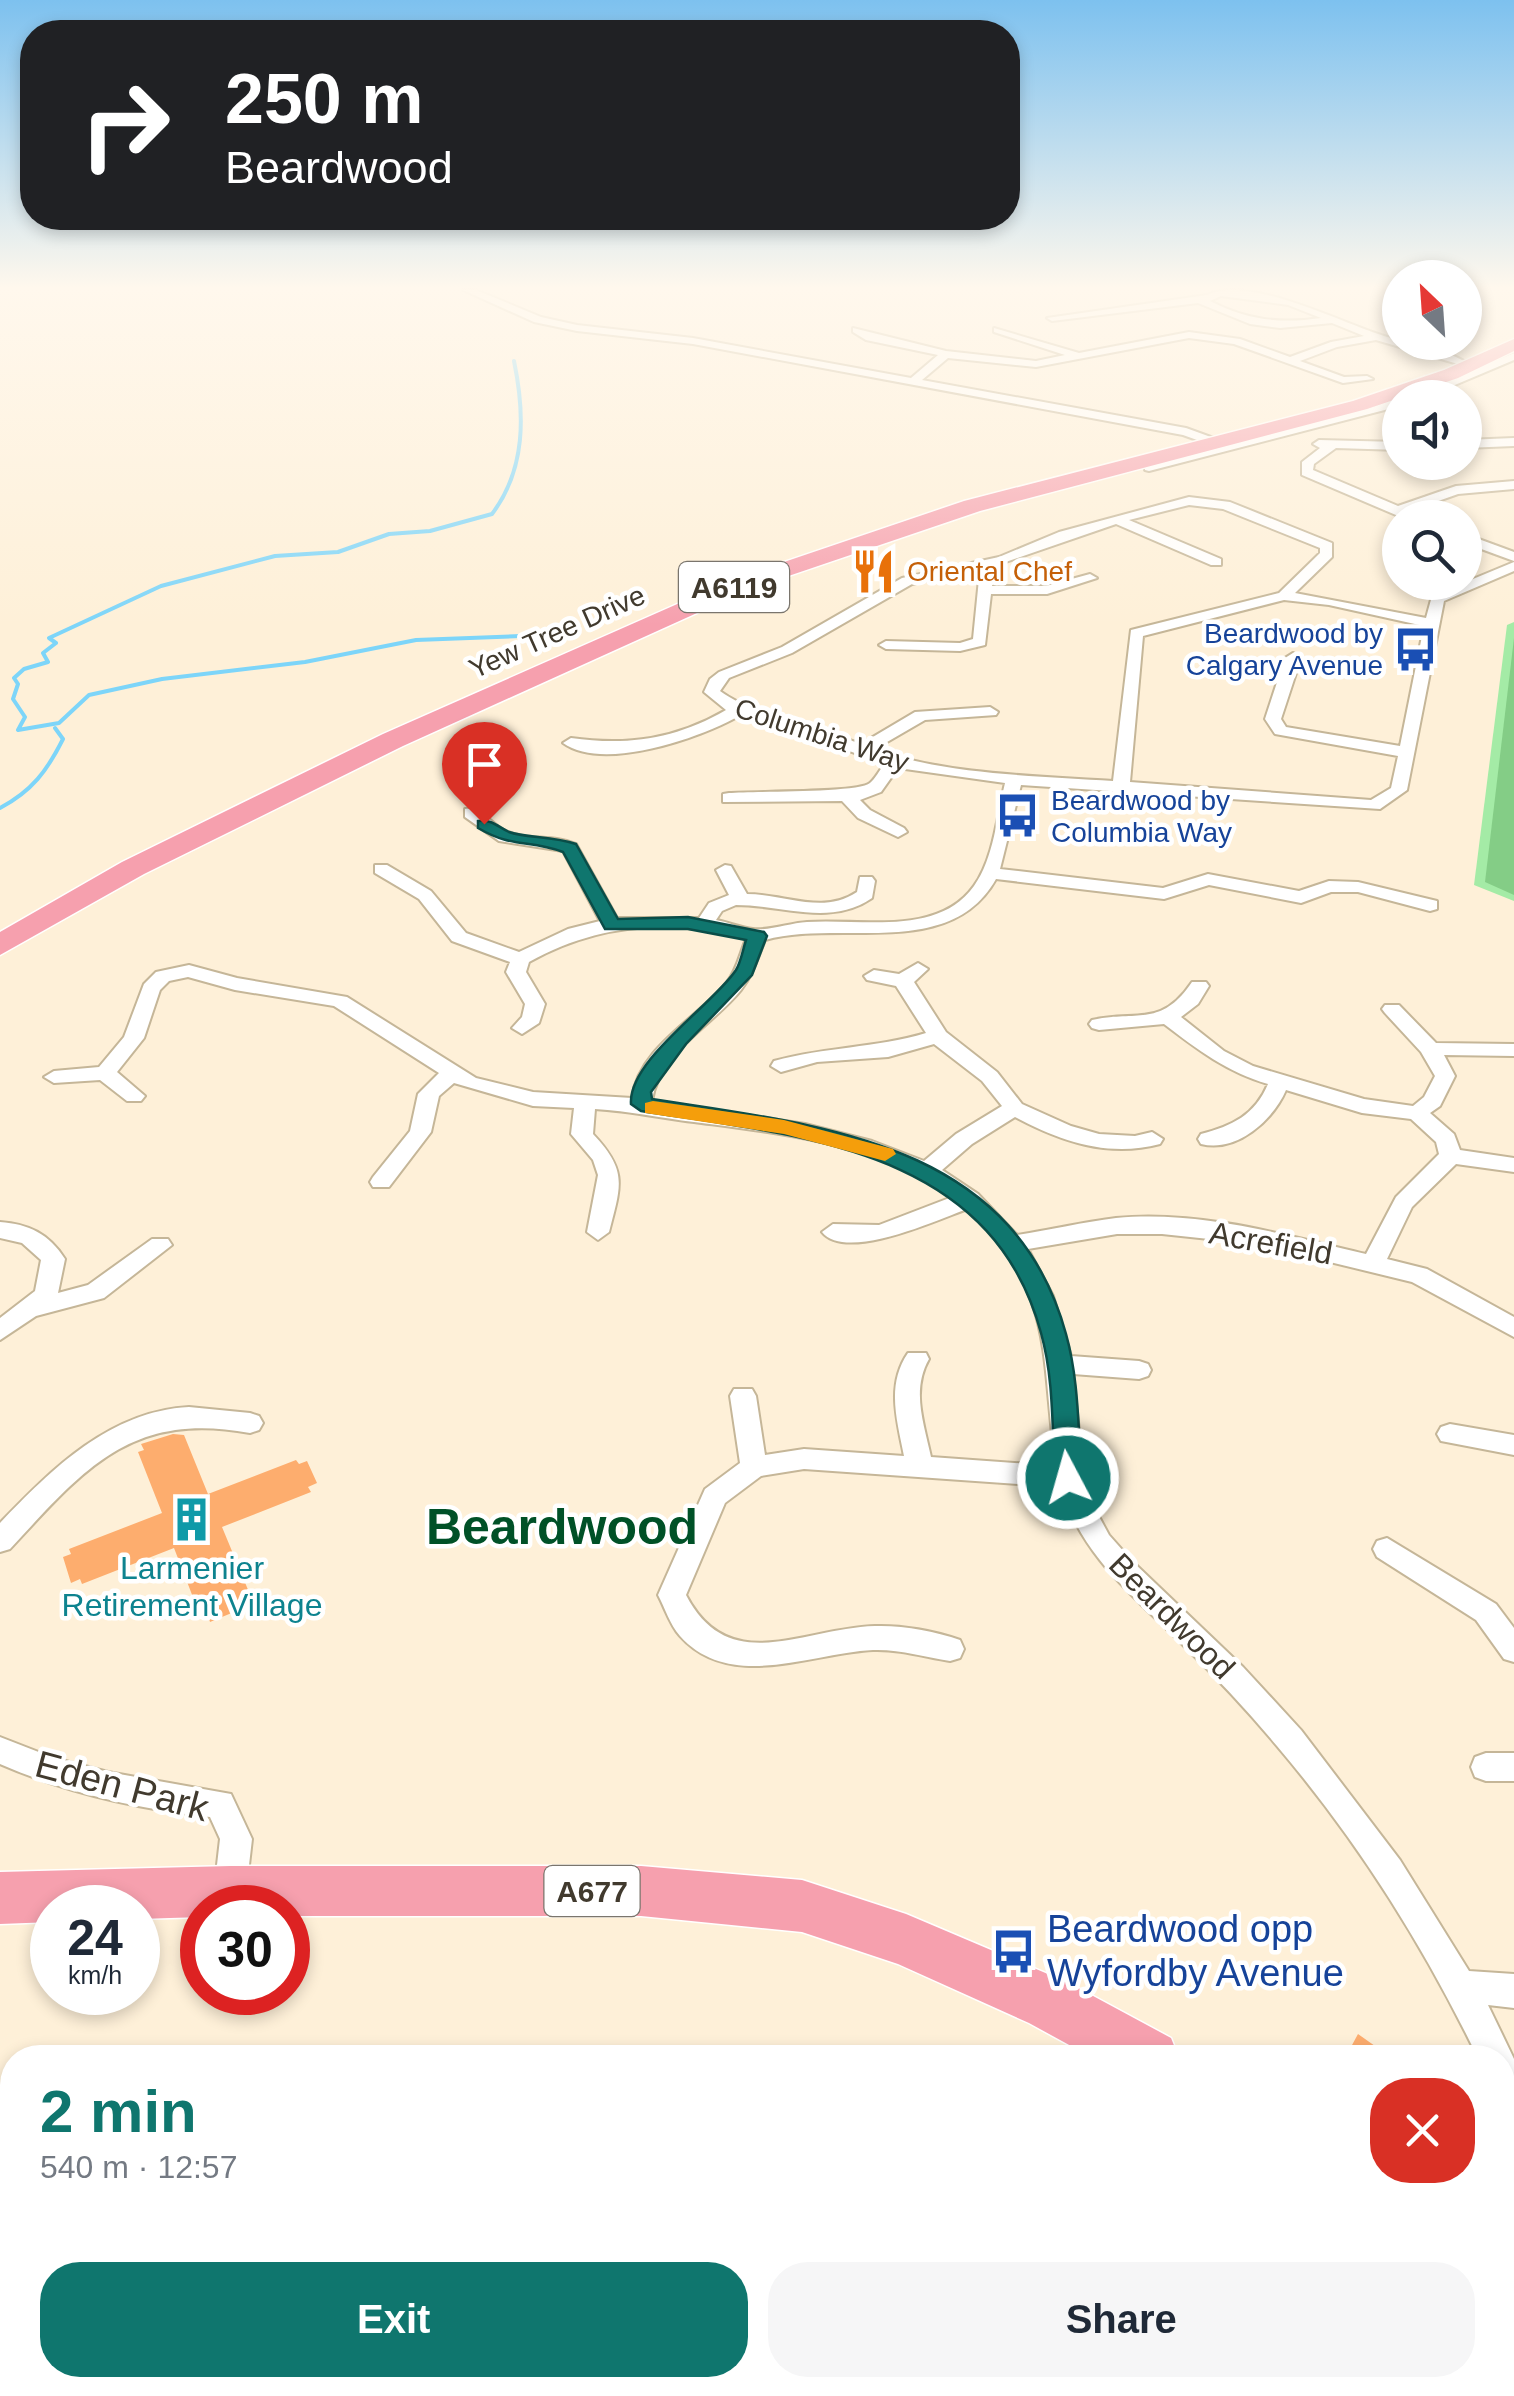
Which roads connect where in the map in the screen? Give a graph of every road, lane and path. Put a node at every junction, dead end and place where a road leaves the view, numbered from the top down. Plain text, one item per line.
1 (1018, 402) edge
2 (1363, 402) edge
3 (1382, 406) edge
4 (1264, 430) junction
5 (1208, 440) junction
6 (1514, 442) edge
7 (1482, 443) edge
8 (1332, 444) junction
9 (1382, 445) edge
10 (1149, 467) dead end
11 (1514, 485) edge
12 (1426, 500) edge
13 (1382, 504) edge
14 (1117, 519) junction
15 (1482, 545) edge
16 (1514, 558) edge
17 (1216, 562) dead end
18 (987, 564) junction
19 (1514, 566) edge
20 (1090, 578) dead end
21 (986, 590) junction
22 (1284, 596) junction
23 (1430, 622) junction
24 (886, 645) dead end
25 (1294, 658) dead end
26 (737, 711) junction
27 (990, 712) dead end
28 (572, 743) dead end
29 (862, 752) junction
30 (1406, 752) junction
31 (894, 762) junction
32 (1014, 779) junction
33 (1121, 787) junction
34 (848, 797) junction
35 (728, 798) dead end
36 (472, 813) dead end
37 (898, 832) dead end
38 (380, 868) dead end
39 (725, 870) dead end
40 (989, 873) junction
41 (866, 881) dead end
42 (65, 892) junction
43 (739, 896) junction
44 (1430, 904) dead end
45 (0, 919) edge
46 (611, 924) junction
47 (704, 924) junction
48 (757, 936) junction
49 (0, 945) edge
50 (520, 959) junction
51 (874, 976) dead end
52 (1199, 986) dead end
53 (1392, 1009) dead end
54 (1169, 1018) junction
55 (1099, 1024) dead end
56 (522, 1028) dead end
57 (938, 1036) junction
58 (1430, 1049) junction
59 (1514, 1050) edge
60 (781, 1066) dead end
61 (104, 1073) junction
62 (451, 1074) junction
63 (54, 1077) dead end
64 (1280, 1080) junction
65 (134, 1096) dead end
66 (586, 1104) junction
67 (641, 1104) junction
68 (1014, 1108) junction
69 (1417, 1113) junction
70 (1152, 1139) dead end
71 (1209, 1140) dead end
72 (1451, 1156) junction
73 (1514, 1165) edge
74 (927, 1171) junction
75 (382, 1182) dead end
76 (970, 1199) junction
77 (0, 1230) edge
78 (598, 1232) dead end
79 (833, 1232) dead end
80 (1013, 1244) junction
81 (160, 1245) dead end
82 (1376, 1262) junction
83 (32, 1308) junction
84 (1514, 1328) edge
85 (0, 1331) edge
86 (916, 1359) dead end
87 (1060, 1364) junction
88 (1140, 1370) dead end
89 (743, 1396) dead end
90 (250, 1423) dead end
91 (1450, 1434) dead end
92 (1514, 1445) edge
93 (919, 1465) junction
94 (754, 1467) junction
95 (1068, 1478) junction
96 (0, 1541) edge
97 (1387, 1549) dead end
98 (950, 1650) dead end
99 (1514, 1650) edge
100 (0, 1750) edge
101 (231, 1885) edge
102 (310, 1891) edge
103 (180, 1893) edge
104 (0, 1898) edge
105 (1463, 1987) junction
106 (1514, 1991) edge
107 (1126, 2045) edge
108 (1490, 2045) edge

1 - 5 street
2 - 4 highway, Yew Tree Drive / A6119
3 - 4 street
4 - 5 highway, Yew Tree Drive / A6119
4 - 8 street
4 - 10 street
5 - 42 highway, Yew Tree Drive / A6119
6 - 7 street
8 - 9 street
8 - 13 street
11 - 12 street
14 - 17 street
14 - 18 street, Columbia Way
14 - 22 street, Columbia Way
15 - 16 street
18 - 21 street
18 - 26 street, Columbia Way
19 - 23 street
20 - 21 street
21 - 24 street
22 - 23 street
22 - 33 street
23 - 30 street, Columbia Way
25 - 30 street
26 - 28 street
26 - 29 street, Columbia Way
27 - 29 street
29 - 31 street, Columbia Way
30 - 33 street, Columbia Way
31 - 32 street, Columbia Way
31 - 34 street
32 - 33 street, Columbia Way
32 - 40 street
34 - 35 street
34 - 37 street
36 - 46 street
38 - 50 street
39 - 43 street
40 - 44 street
40 - 48 street
41 - 43 street
42 - 45 highway, Yew Tree Drive / A6119
42 - 49 highway, Yew Tree Drive / A6119
43 - 47 street
46 - 47 street
46 - 50 street
47 - 48 street
48 - 67 street
50 - 56 street
51 - 57 street
52 - 54 street
53 - 58 street
54 - 55 street
54 - 64 street
57 - 60 street
57 - 68 street
58 - 59 street
58 - 69 street
61 - 62 street, Beardwood
61 - 63 street
61 - 65 street
62 - 66 street, Beardwood
62 - 75 street
64 - 69 street
64 - 71 street
66 - 67 street, Beardwood
66 - 78 street
67 - 74 street, Beardwood
68 - 70 street
68 - 74 street
69 - 72 street
72 - 73 street
72 - 82 street
74 - 76 street, Beardwood
76 - 79 street
76 - 80 street, Beardwood
77 - 83 street
80 - 82 street, Acrefield
80 - 87 street, Beardwood
81 - 83 street
82 - 84 street, Acrefield
83 - 85 street
86 - 93 street
87 - 88 street
87 - 95 street, Beardwood
89 - 94 street
90 - 96 street
91 - 92 street
93 - 94 street
93 - 95 street
94 - 98 street
95 - 105 street, Beardwood
97 - 99 street
100 - 101 street, Eden Park
102 - 107 highway, A677
103 - 104 highway, A677
105 - 106 street
105 - 108 street, Beardwood

